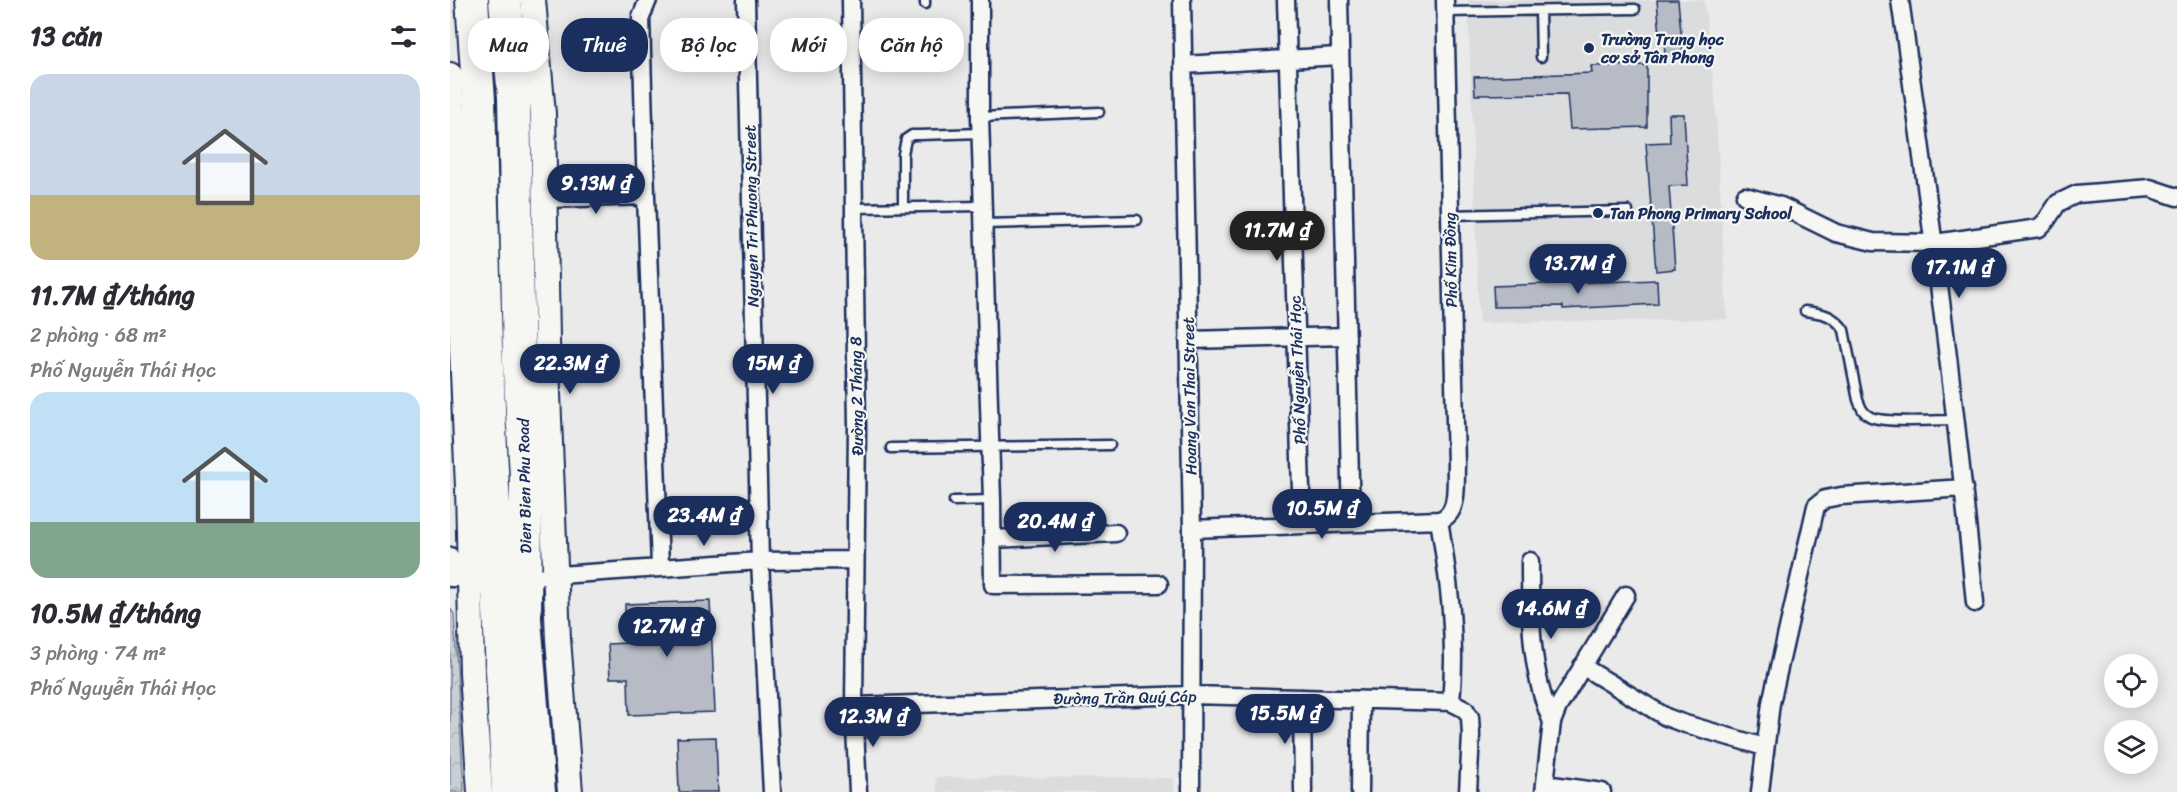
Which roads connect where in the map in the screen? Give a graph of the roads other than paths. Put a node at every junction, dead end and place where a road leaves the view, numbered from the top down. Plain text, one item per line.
1 (472, 0) edge
2 (505, 0) edge
3 (533, 0) edge
4 (648, 0) edge
5 (746, 0) edge
6 (851, 0) edge
7 (980, 0) edge
8 (1182, 0) edge
9 (1287, 0) edge
10 (1339, 0) edge
11 (1900, 0) edge
12 (1446, 6) edge
13 (1635, 9) dead end
14 (1540, 11) junction
15 (1339, 56) junction
16 (1541, 57) dead end
17 (1287, 59) junction
18 (1184, 65) junction
19 (450, 75) edge
20 (1099, 112) dead end
21 (981, 125) junction
22 (646, 196) junction
23 (1744, 196) dead end
24 (2177, 197) edge
25 (545, 199) junction
26 (903, 206) junction
27 (983, 206) junction
28 (854, 208) junction
29 (1628, 211) dead end
30 (1449, 215) junction
31 (1137, 220) dead end
32 (983, 224) junction
33 (1935, 243) junction
34 (1805, 311) dead end
35 (1296, 336) junction
36 (1347, 336) junction
37 (1188, 340) junction
38 (1956, 420) junction
39 (1110, 445) dead end
40 (891, 448) dead end
41 (990, 448) junction
42 (1964, 488) junction
43 (992, 500) junction
44 (954, 501) dead end
45 (1443, 519) junction
46 (1302, 523) junction
47 (1351, 523) junction
48 (1192, 529) junction
49 (1116, 533) dead end
50 (993, 539) junction
51 (450, 556) edge
52 (855, 560) junction
53 (760, 561) junction
54 (1530, 561) dead end
55 (660, 566) junction
56 (492, 577) edge
57 (1159, 584) dead end
58 (1626, 595) dead end
59 (1975, 603) dead end
60 (1582, 666) junction
61 (1191, 695) junction
62 (1302, 699) junction
63 (1361, 700) junction
64 (854, 706) junction
65 (1458, 706) junction
66 (1552, 722) junction
67 (1764, 747) junction
68 (1544, 788) edge
69 (480, 792) edge
70 (508, 792) edge
71 (539, 792) edge
72 (570, 792) edge
73 (772, 792) edge
74 (858, 792) edge
75 (1191, 792) edge
76 (1302, 792) edge
77 (1360, 792) edge
78 (1468, 792) edge
79 (1602, 792) edge
80 (1760, 792) edge

1 - 56 highway, Dien Bien Phu Road
2 - 56 highway, Dien Bien Phu Road
3 - 25 street, Dien Bien Phu Road
4 - 22 street
5 - 53 street, Nguyen Tri Phuong Street
6 - 28 street, Đường 2 Tháng 8
7 - 21 street
8 - 18 street, Hoang Van Thai Street
9 - 17 street, Phố Nguyễn Thái Học
10 - 15 street
11 - 33 street
12 - 14 lane
12 - 30 street, Phố Kim Đồng
13 - 14 lane
14 - 16 lane
15 - 17 street
15 - 36 street
17 - 18 street
17 - 35 street, Phố Nguyễn Thái Học
18 - 37 street, Hoang Van Thai Street
19 - 56 street, Dien Bien Phu Road
20 - 21 lane
21 - 26 lane
21 - 27 street
22 - 25 street
22 - 55 street
23 - 33 street
24 - 33 street
25 - 56 street, Dien Bien Phu Road
26 - 27 lane
26 - 28 lane
27 - 32 street
28 - 52 street, Đường 2 Tháng 8
29 - 30 lane
30 - 45 street, Phố Kim Đồng
31 - 32 lane
32 - 41 street
33 - 38 street
34 - 38 lane
35 - 36 street
35 - 37 street
35 - 46 street, Phố Nguyễn Thái Học
36 - 47 street
37 - 48 street, Hoang Van Thai Street
38 - 42 street
39 - 41 lane
40 - 41 lane
41 - 43 street
42 - 59 street
42 - 67 street
43 - 44 lane
43 - 50 street
45 - 47 street
45 - 65 street
46 - 47 street
46 - 48 street
48 - 61 street, Hoang Van Thai Street
49 - 50 street
50 - 57 street
51 - 56 street
52 - 53 street
52 - 64 street, Đường 2 Tháng 8
53 - 55 street
53 - 73 street, Nguyen Tri Phuong Street
54 - 66 street
55 - 56 street
56 - 69 street, Dien Bien Phu Road
56 - 70 highway, Dien Bien Phu Road
56 - 71 highway, Dien Bien Phu Road
56 - 72 street, Dien Bien Phu Road
58 - 60 street
60 - 66 street
60 - 67 street
61 - 62 street, Đường Trần Quý Cáp
61 - 64 street, Đường Trần Quý Cáp
61 - 75 street, Hoang Van Thai Street
62 - 63 street, Đường Trần Quý Cáp
62 - 76 street
63 - 65 street, Đường Trần Quý Cáp
63 - 77 street
64 - 74 street, Đường 2 Tháng 8
65 - 78 street
66 - 68 street
67 - 80 street
68 - 79 street

